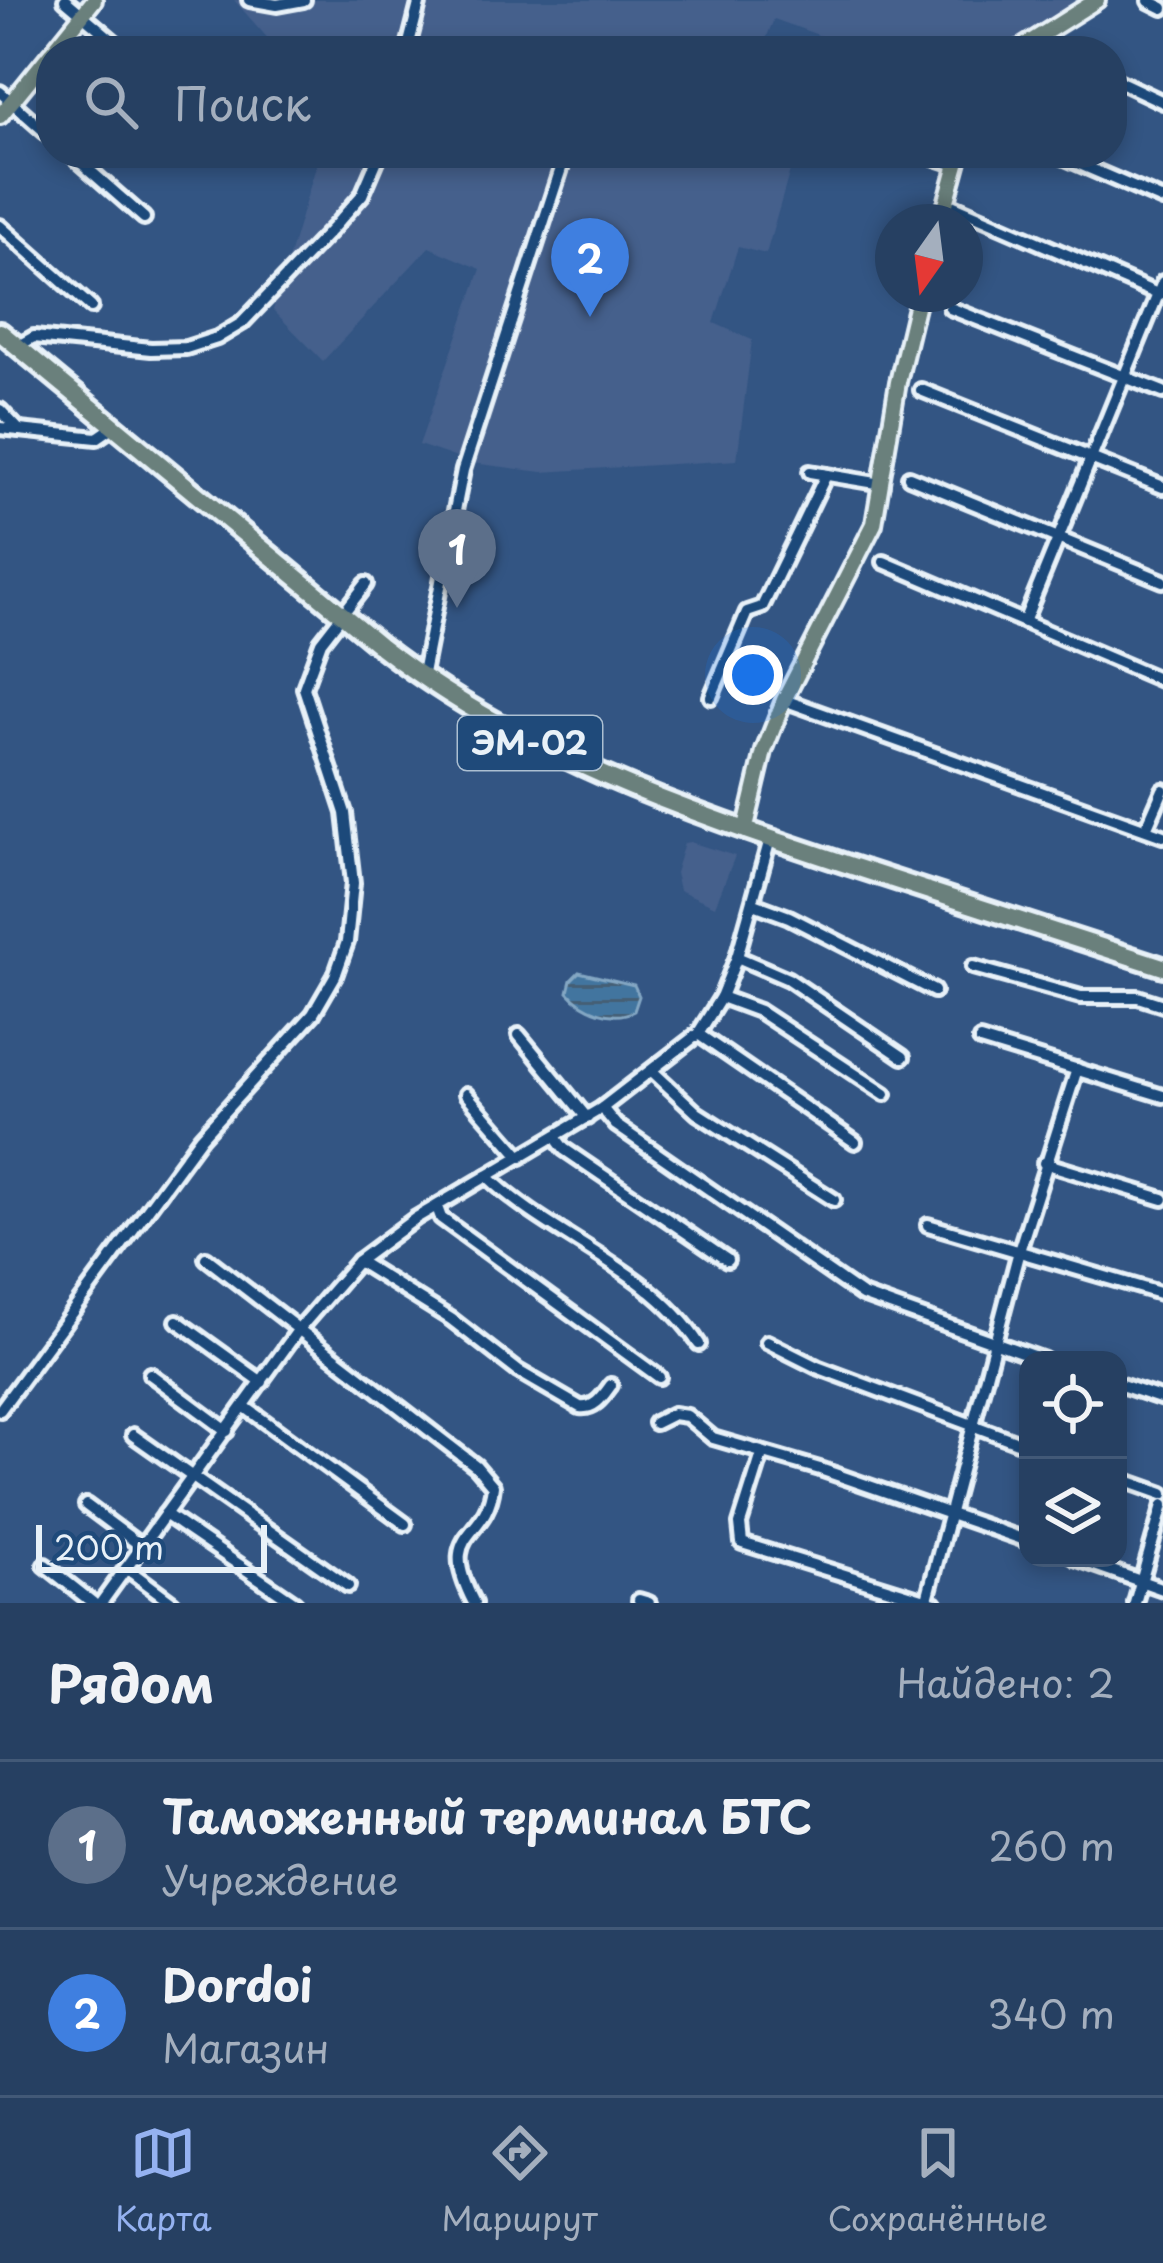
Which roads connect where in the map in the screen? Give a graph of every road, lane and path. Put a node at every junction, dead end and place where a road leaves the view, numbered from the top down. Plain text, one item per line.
1 (65, 0) edge
2 (94, 0) edge
3 (250, 0) edge
4 (304, 0) edge
5 (420, 0) edge
6 (1097, 0) edge
7 (1149, 1) edge
8 (1163, 8) edge
9 (82, 14) junction
10 (65, 36) edge
11 (108, 36) edge
12 (411, 36) edge
13 (1040, 36) edge
14 (36, 68) edge
15 (1127, 85) edge
16 (6, 97) edge
17 (1163, 102) edge
18 (0, 116) edge
19 (36, 124) edge
20 (87, 168) edge
21 (374, 168) edge
22 (561, 168) edge
23 (957, 168) edge
24 (1089, 168) edge
25 (1163, 200) edge
26 (947, 203) joint
27 (144, 218) dead end
28 (0, 226) edge
29 (1161, 291) edge
30 (91, 307) dead end
31 (915, 312) edge
32 (960, 312) edge
33 (0, 332) edge
34 (18, 346) junction
35 (1124, 376) junction
36 (921, 390) dead end
37 (1163, 392) edge
38 (0, 410) edge
39 (113, 427) junction
40 (0, 428) edge
41 (19, 430) junction
42 (1092, 458) junction
43 (810, 472) dead end
44 (826, 475) junction
45 (909, 477) dead end
46 (881, 484) junction
47 (1163, 487) edge
48 (1059, 536) junction
49 (884, 562) dead end
50 (1163, 581) edge
51 (366, 584) dead end
52 (1024, 622) junction
53 (422, 678) junction
54 (1163, 681) edge
55 (711, 697) dead end
56 (784, 700) junction
57 (1163, 790) edge
58 (1146, 829) junction
59 (745, 831) junction
60 (1163, 836) edge
61 (770, 839) junction
62 (754, 904) junction
63 (737, 957) junction
64 (973, 967) dead end
65 (1163, 967) edge
66 (934, 991) dead end
67 (721, 997) junction
68 (1163, 1005) edge
69 (698, 1034) junction
70 (519, 1035) dead end
71 (980, 1040) dead end
72 (902, 1057) dead end
73 (1077, 1069) junction
74 (652, 1071) junction
75 (466, 1094) dead end
76 (885, 1094) dead end
77 (1163, 1096) edge
78 (602, 1108) junction
79 (586, 1118) junction
80 (555, 1137) junction
81 (855, 1142) dead end
82 (521, 1157) junction
83 (1044, 1163) junction
84 (488, 1176) junction
85 (1163, 1199) edge
86 (834, 1200) dead end
87 (437, 1207) junction
88 (928, 1225) dead end
89 (1019, 1251) junction
90 (206, 1258) dead end
91 (727, 1260) dead end
92 (358, 1261) junction
93 (1163, 1294) edge
94 (177, 1321) dead end
95 (299, 1329) junction
96 (767, 1342) dead end
97 (994, 1343) junction
98 (699, 1344) dead end
99 (1019, 1352) edge
100 (150, 1374) dead end
101 (658, 1377) dead end
102 (262, 1382) junction
103 (611, 1385) dead end
104 (1127, 1387) edge
105 (1163, 1399) edge
106 (244, 1407) junction
107 (0, 1410) edge
108 (655, 1424) dead end
109 (974, 1427) junction
110 (227, 1431) junction
111 (133, 1435) dead end
112 (1019, 1443) edge
113 (762, 1454) junction
114 (191, 1479) junction
115 (1127, 1481) edge
116 (1163, 1494) edge
117 (86, 1505) dead end
118 (1163, 1505) edge
119 (165, 1514) junction
120 (950, 1514) junction
121 (405, 1524) dead end
122 (1019, 1538) edge
123 (141, 1546) junction
124 (45, 1565) dead end
125 (1100, 1567) edge
126 (126, 1568) junction
127 (1141, 1582) junction
128 (348, 1586) dead end
129 (1163, 1589) edge
130 (929, 1602) edge
131 (97, 1603) edge
132 (173, 1603) edge
133 (295, 1603) edge
134 (474, 1603) edge
135 (1135, 1603) edge

1 - 9 street
2 - 9 main road
3 - 4 street
5 - 12 street
6 - 13 main road
7 - 8 street
9 - 10 main road
9 - 11 street
14 - 16 main road
15 - 17 street
16 - 18 main road
16 - 19 street
20 - 27 street
21 - 34 street
22 - 53 street
23 - 26 main road
24 - 25 street
26 - 29 street
28 - 30 street
29 - 35 street
31 - 46 main road
32 - 35 street
33 - 34 highway, ЭМ-02
34 - 39 highway, ЭМ-02
35 - 37 street
35 - 42 street
36 - 42 street
38 - 41 street
39 - 41 street
39 - 53 highway, ЭМ-02
40 - 41 street
42 - 47 street
42 - 48 street
43 - 44 street
44 - 46 street
44 - 55 street
45 - 48 street
46 - 56 main road
48 - 50 street
48 - 52 street
49 - 52 street
51 - 107 street
52 - 54 street
53 - 59 highway, ЭМ-02
56 - 58 street
56 - 59 main road
57 - 58 street
58 - 60 street
59 - 61 highway, ЭМ-02
61 - 62 street
61 - 65 highway, ЭМ-02
62 - 63 street
62 - 66 street
63 - 67 street
63 - 72 street
64 - 68 street
67 - 69 street
67 - 76 street
69 - 74 street
69 - 81 street
70 - 79 street
71 - 73 street
73 - 77 street
73 - 83 street
74 - 78 street
74 - 86 street
75 - 82 street
78 - 79 street
78 - 97 street
79 - 80 street
80 - 82 street
80 - 91 street
82 - 84 street
83 - 85 street
83 - 89 street
84 - 87 street
84 - 98 street
87 - 92 street
87 - 101 street
88 - 89 street
89 - 93 street
89 - 97 street
90 - 95 street
92 - 95 street
92 - 103 street
94 - 102 street
95 - 102 street
95 - 134 street
96 - 109 street
97 - 99 street
97 - 109 street
100 - 110 street
102 - 106 street
104 - 105 street
106 - 110 street
106 - 121 street
108 - 113 street
109 - 112 street
109 - 120 street
110 - 114 street
111 - 114 street
113 - 120 street
113 - 130 street
114 - 119 street
114 - 128 street
115 - 116 street
117 - 123 street
118 - 127 street
119 - 123 street
119 - 133 street
120 - 122 street
120 - 130 street
123 - 126 street
124 - 131 street
125 - 127 street
126 - 131 street
126 - 132 street
127 - 129 street
127 - 135 street

